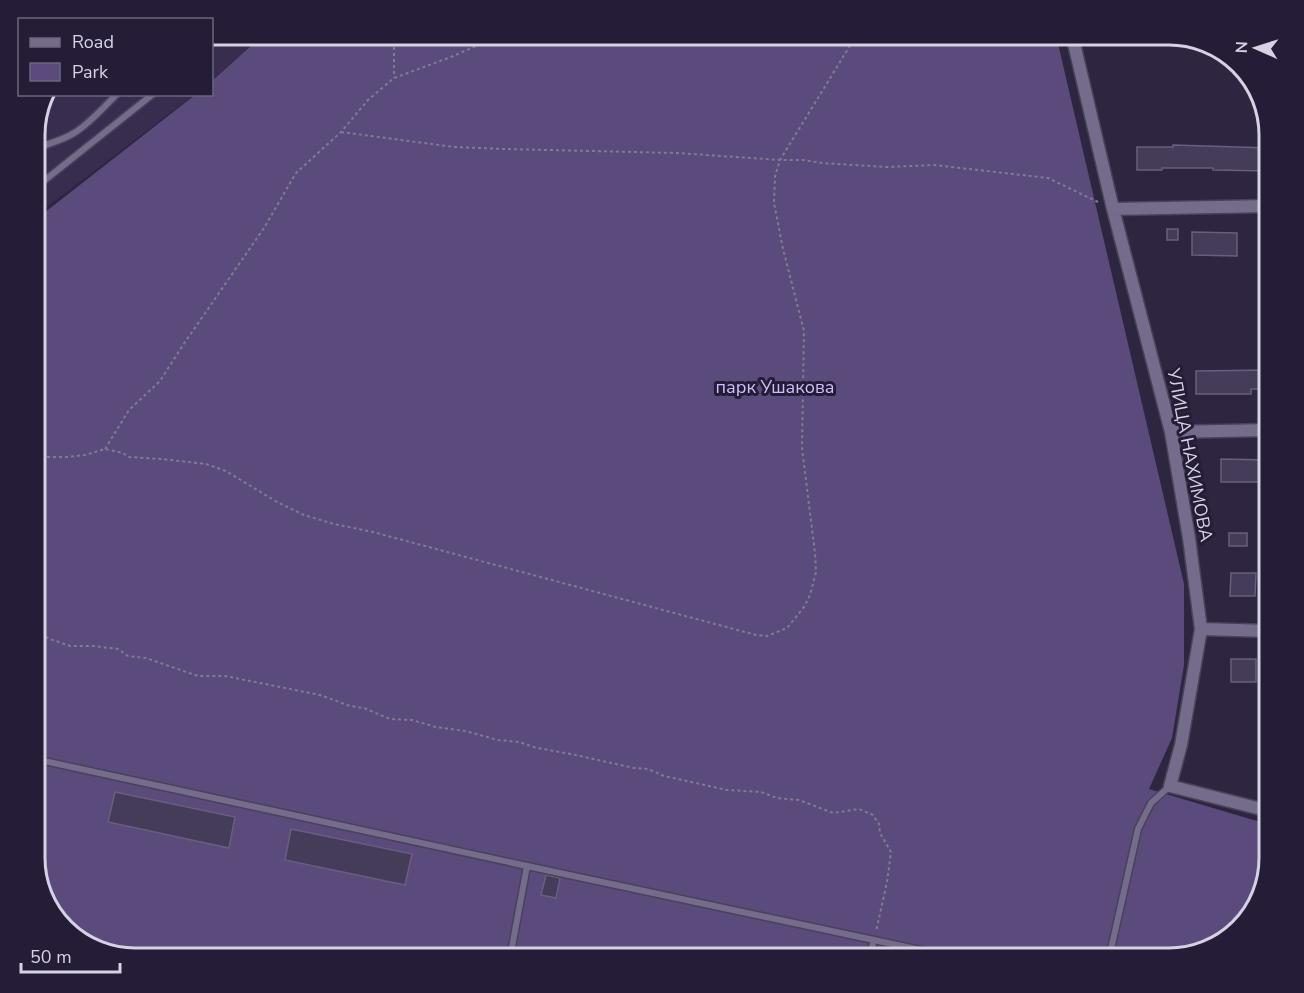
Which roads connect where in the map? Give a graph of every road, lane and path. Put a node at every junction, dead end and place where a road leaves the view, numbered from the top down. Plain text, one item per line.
1 (394, 45) edge
2 (477, 45) edge
3 (850, 45) edge
4 (1075, 45) edge
5 (394, 78) junction
6 (115, 96) edge
7 (150, 96) edge
8 (341, 132) junction
9 (45, 145) edge
10 (780, 160) junction
11 (45, 180) edge
12 (1259, 206) edge
13 (1113, 209) junction
14 (1259, 430) edge
15 (1171, 432) junction
16 (105, 450) junction
17 (45, 457) edge
18 (1201, 629) junction
19 (1259, 631) edge
20 (45, 636) edge
21 (45, 761) edge
22 (1170, 786) junction
23 (1259, 808) edge
24 (527, 866) junction
25 (874, 940) junction
26 (512, 948) edge
27 (872, 948) edge
28 (911, 948) edge
29 (1111, 948) edge

1 - 5 path
2 - 5 path
3 - 10 path
4 - 13 street, УЛИЦА НАХИМОВА
5 - 8 path
6 - 9 lane
7 - 11 lane
8 - 10 path
8 - 16 path
10 - 13 path
10 - 16 path
12 - 13 street
13 - 15 street, УЛИЦА НАХИМОВА
14 - 15 street
15 - 18 street, УЛИЦА НАХИМОВА
16 - 17 path
18 - 19 street
18 - 22 street, УЛИЦА НАХИМОВА
20 - 25 path
21 - 24 lane
22 - 23 street
22 - 29 lane
24 - 25 lane
24 - 26 lane
25 - 27 lane
25 - 28 lane

